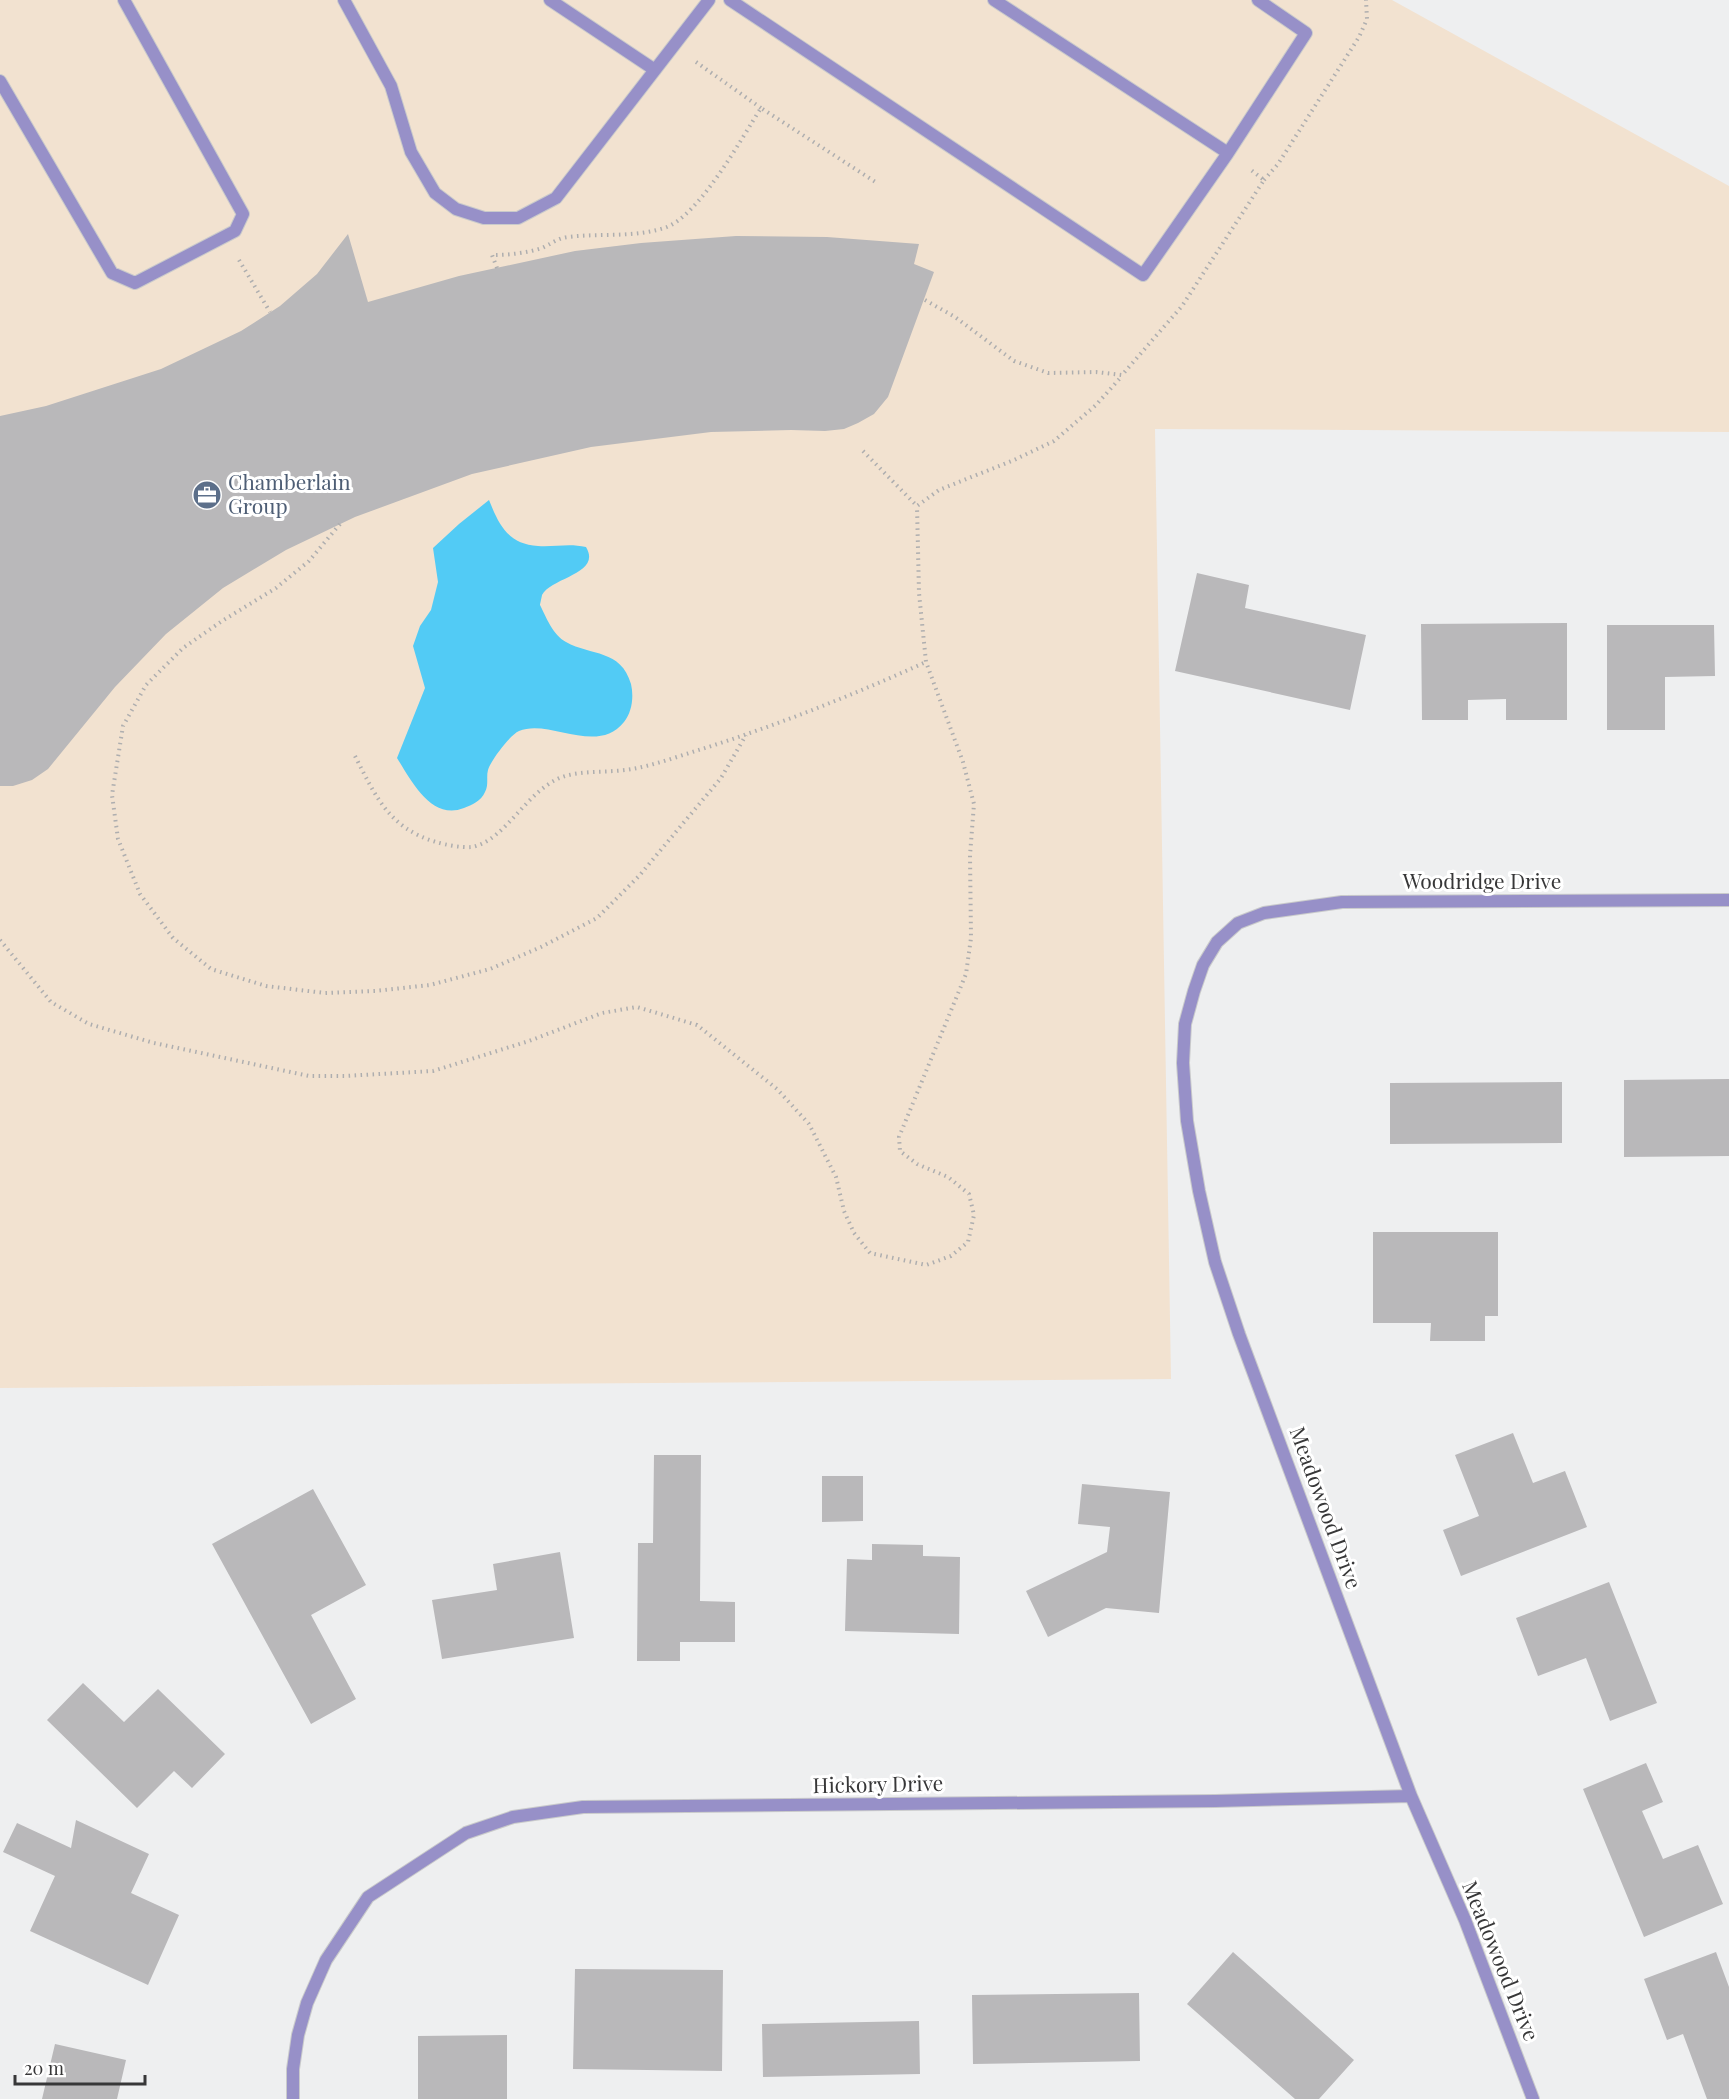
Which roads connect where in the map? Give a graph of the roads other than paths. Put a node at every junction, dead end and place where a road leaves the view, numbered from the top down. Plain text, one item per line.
1 (124, 0) edge
2 (344, 0) edge
3 (550, 0) edge
4 (709, 0) edge
5 (730, 0) edge
6 (994, 0) edge
7 (1258, 0) edge
8 (656, 70) junction
9 (0, 81) edge
10 (1228, 153) junction
11 (1729, 900) edge
12 (1238, 923) joint
13 (1411, 1796) junction
14 (293, 2099) edge
15 (1533, 2099) edge

1 - 9 street
2 - 8 street
3 - 8 street
4 - 8 street
5 - 10 street
6 - 10 street
7 - 10 street
11 - 12 street, Woodridge Drive
12 - 13 street, Meadowood Drive
13 - 14 street, Hickory Drive
13 - 15 street, Meadowood Drive

